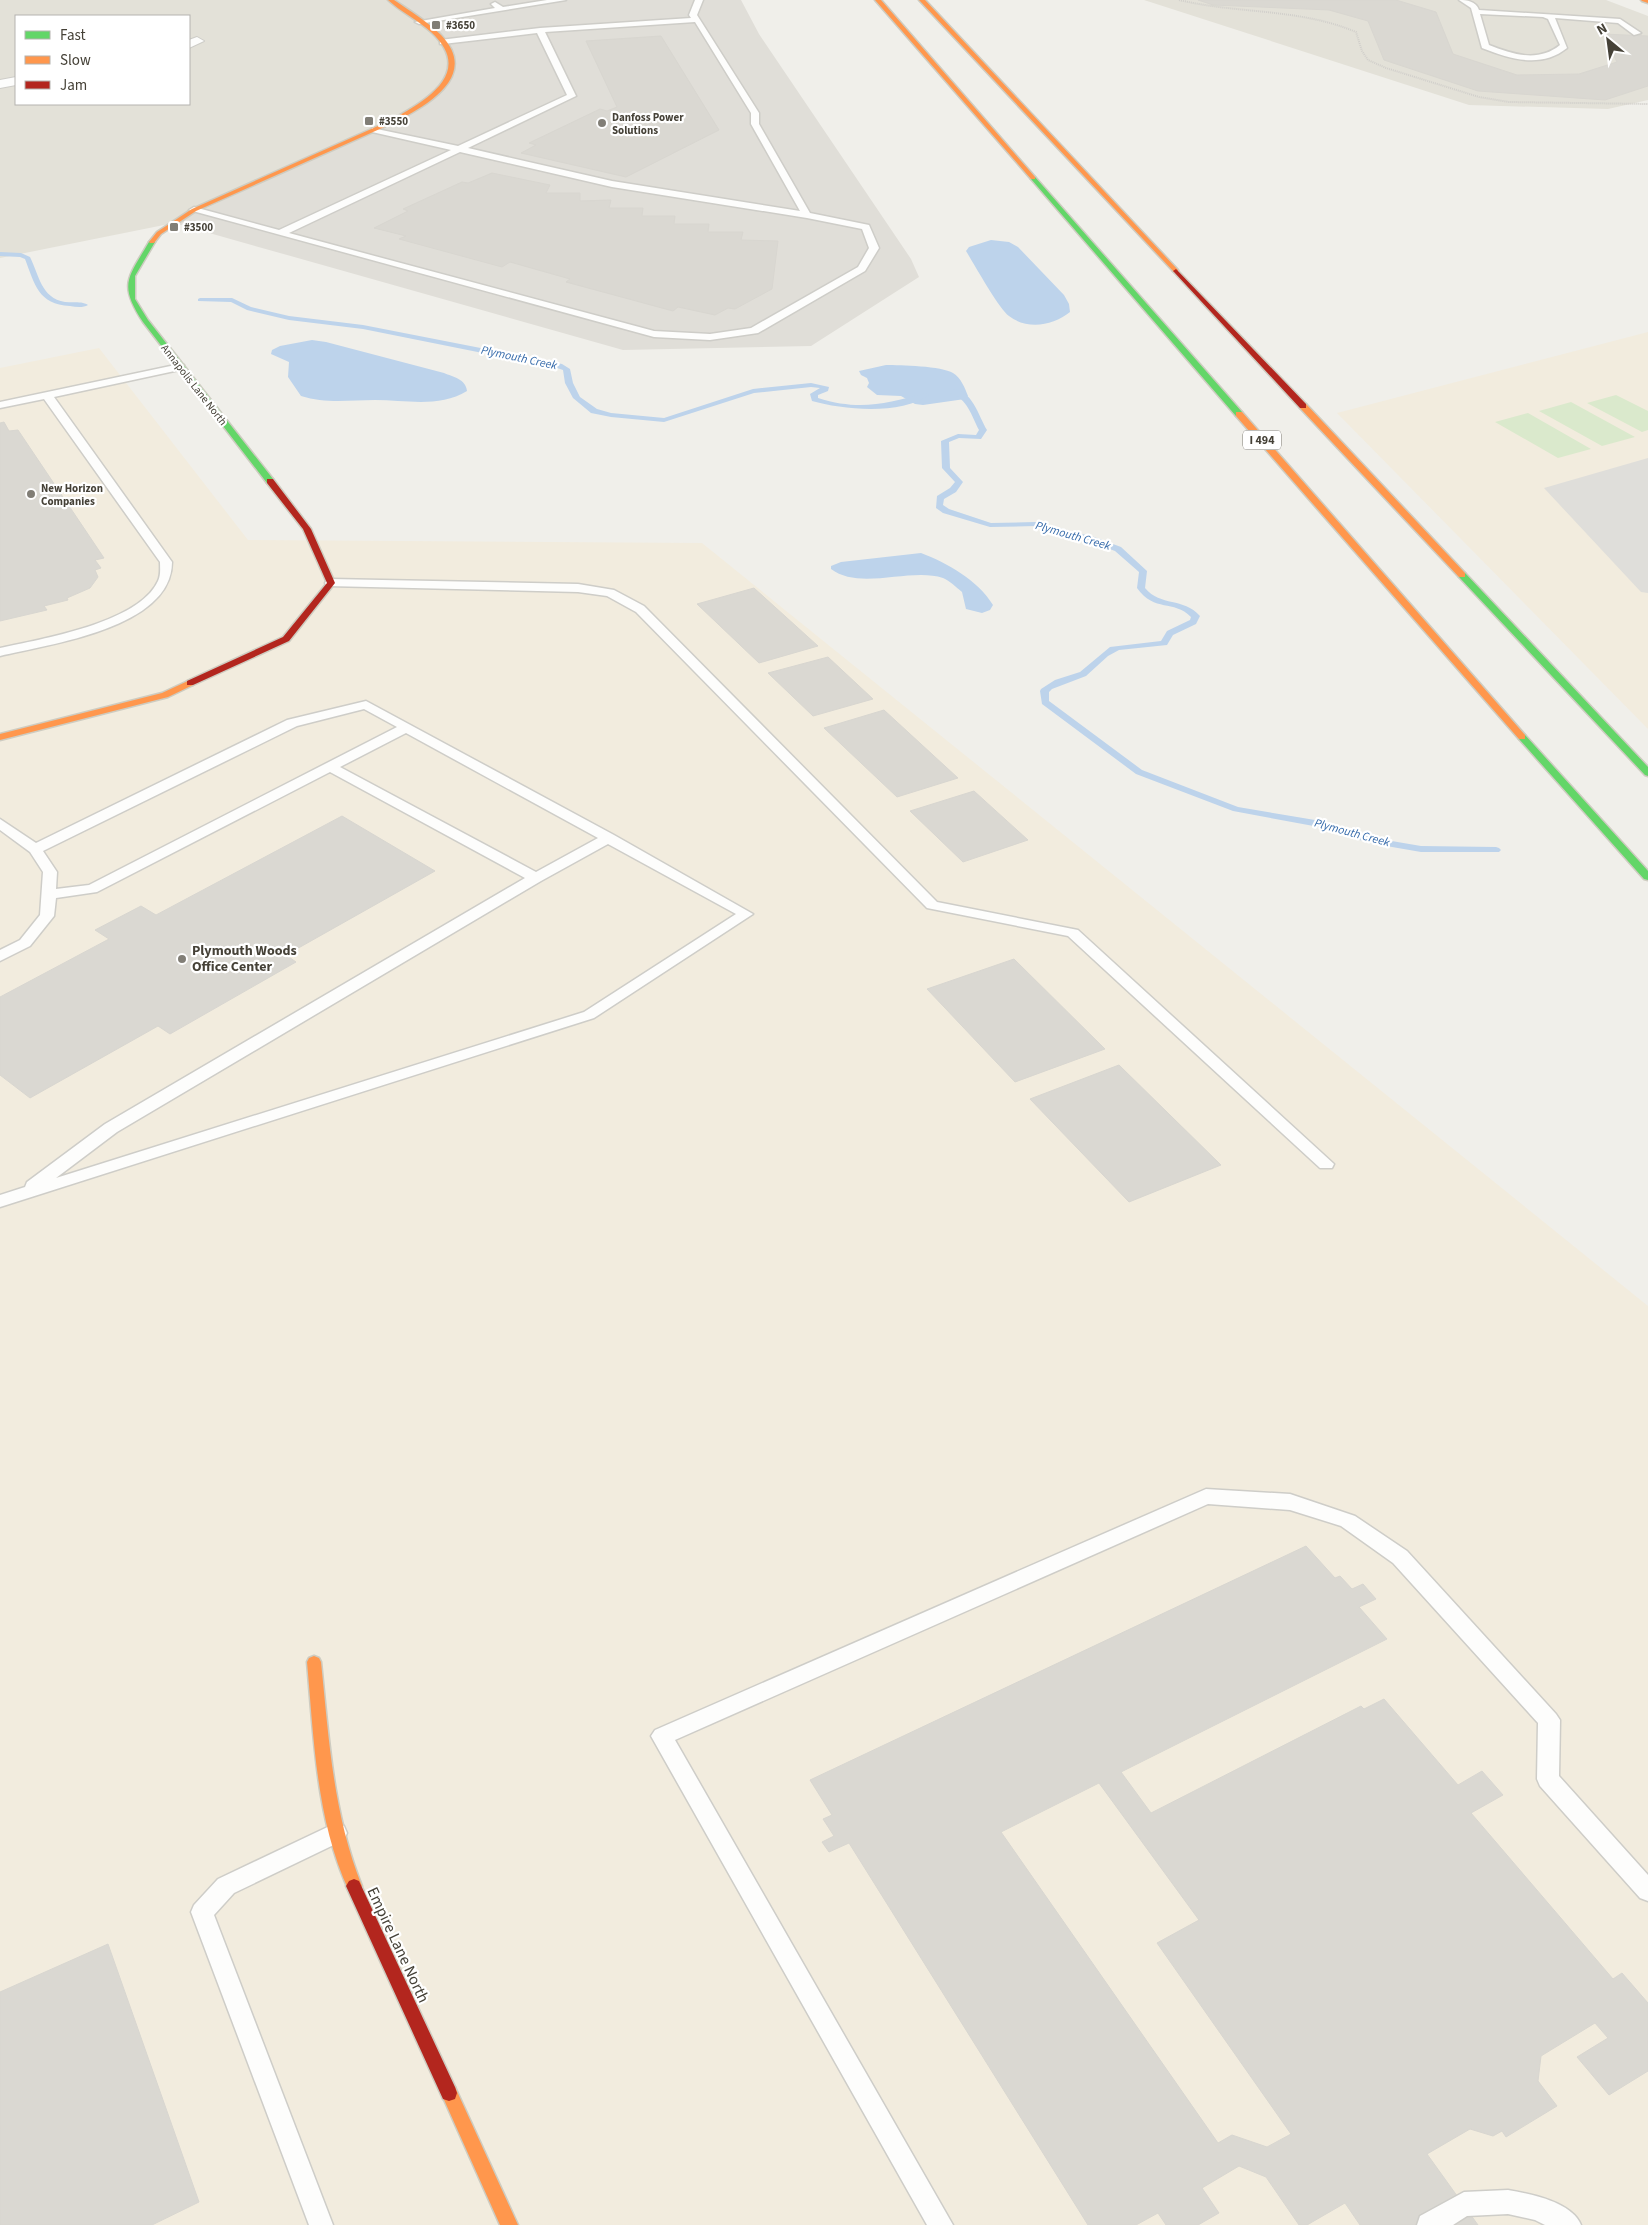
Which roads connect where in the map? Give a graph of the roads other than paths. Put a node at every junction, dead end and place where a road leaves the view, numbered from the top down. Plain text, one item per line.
1 (391, 0) edge
2 (489, 0) edge
3 (562, 0) edge
4 (700, 0) edge
5 (878, 0) edge
6 (922, 0) edge
7 (1457, 0) edge
8 (1464, 0) edge
9 (1644, 0) edge
10 (1648, 2) edge
11 (502, 9) junction
12 (1477, 12) junction
13 (1544, 15) junction
14 (697, 20) junction
15 (419, 22) junction
16 (540, 30) junction
17 (1637, 33) dead end
18 (444, 42) junction
19 (15, 81) edge
20 (0, 84) edge
21 (374, 130) junction
22 (457, 149) junction
23 (194, 210) junction
24 (807, 215) junction
25 (280, 233) junction
26 (180, 367) junction
27 (47, 396) junction
28 (0, 405) edge
29 (331, 582) junction
30 (0, 652) edge
31 (407, 727) junction
32 (0, 737) edge
33 (330, 767) junction
34 (1648, 774) edge
35 (0, 823) edge
36 (609, 838) junction
37 (35, 849) junction
38 (1648, 877) edge
39 (536, 878) junction
40 (50, 894) junction
41 (0, 956) edge
42 (1326, 1164) dead end
43 (23, 1194) junction
44 (0, 1201) edge
45 (314, 1662) dead end
46 (336, 1832) junction
47 (1648, 1892) edge
48 (321, 2225) edge
49 (509, 2225) edge
50 (941, 2225) edge
51 (1429, 2225) edge
52 (1569, 2225) edge

1 - 15 main road
2 - 11 lane
3 - 11 lane
4 - 14 lane
5 - 38 main road, I 494
6 - 34 main road
7 - 8 lane
8 - 12 lane
9 - 10 main road
11 - 15 lane
12 - 13 lane
12 - 13 lane
13 - 17 lane
14 - 16 lane
14 - 24 lane
15 - 18 main road
16 - 18 lane
16 - 22 lane
18 - 21 main road, Annapolis Lane North
19 - 20 street
21 - 22 lane
21 - 23 main road, Annapolis Lane North
22 - 24 lane
22 - 25 lane
23 - 25 lane
23 - 26 main road, Annapolis Lane North
24 - 25 lane
26 - 27 lane
26 - 29 main road, Annapolis Lane North
27 - 28 lane
27 - 30 lane
29 - 32 main road
29 - 42 lane
31 - 33 lane
31 - 36 lane
31 - 37 lane
33 - 39 lane
33 - 40 lane
35 - 37 lane
36 - 39 lane
36 - 43 lane
37 - 40 lane
39 - 43 lane
40 - 41 lane
43 - 44 lane
45 - 46 main road, Empire Lane North
46 - 48 lane
46 - 49 main road, Empire Lane North
47 - 50 lane
51 - 52 lane

